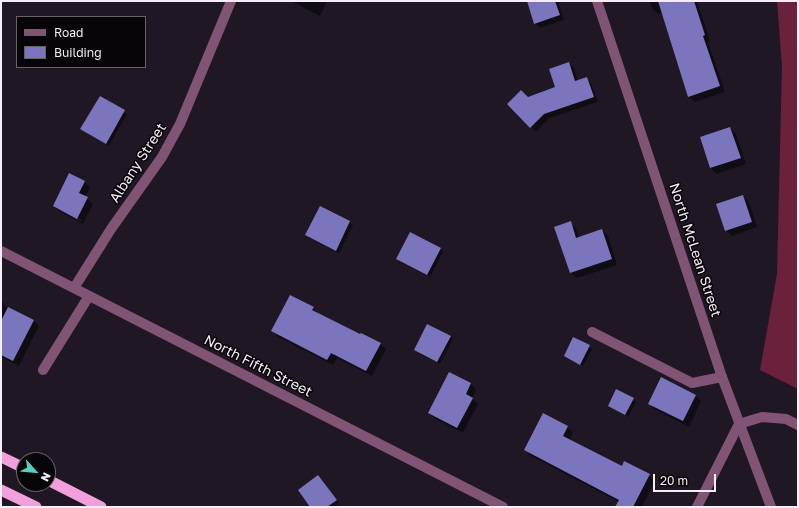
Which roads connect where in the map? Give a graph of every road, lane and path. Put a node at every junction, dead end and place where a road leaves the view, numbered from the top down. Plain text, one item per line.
1 (231, 1) edge
2 (597, 1) edge
3 (1, 251) edge
4 (74, 288) junction
5 (89, 296) junction
6 (592, 332) dead end
7 (43, 370) dead end
8 (722, 377) junction
9 (739, 424) junction
10 (798, 425) edge
11 (1, 457) edge
12 (16, 464) edge
13 (56, 484) edge
14 (1, 490) edge
15 (36, 507) edge
16 (101, 507) edge
17 (503, 507) edge
18 (697, 507) edge
19 (770, 507) edge

1 - 4 street, Albany Street
2 - 8 street, North McLean Street
3 - 4 street, North Fifth Street
4 - 5 street, North Fifth Street
5 - 7 street
5 - 17 street, North Fifth Street
6 - 8 street
8 - 9 street, North McLean Street
9 - 10 street
9 - 18 street
9 - 19 street, North McLean Street
11 - 12 highway
13 - 16 highway
14 - 15 highway

